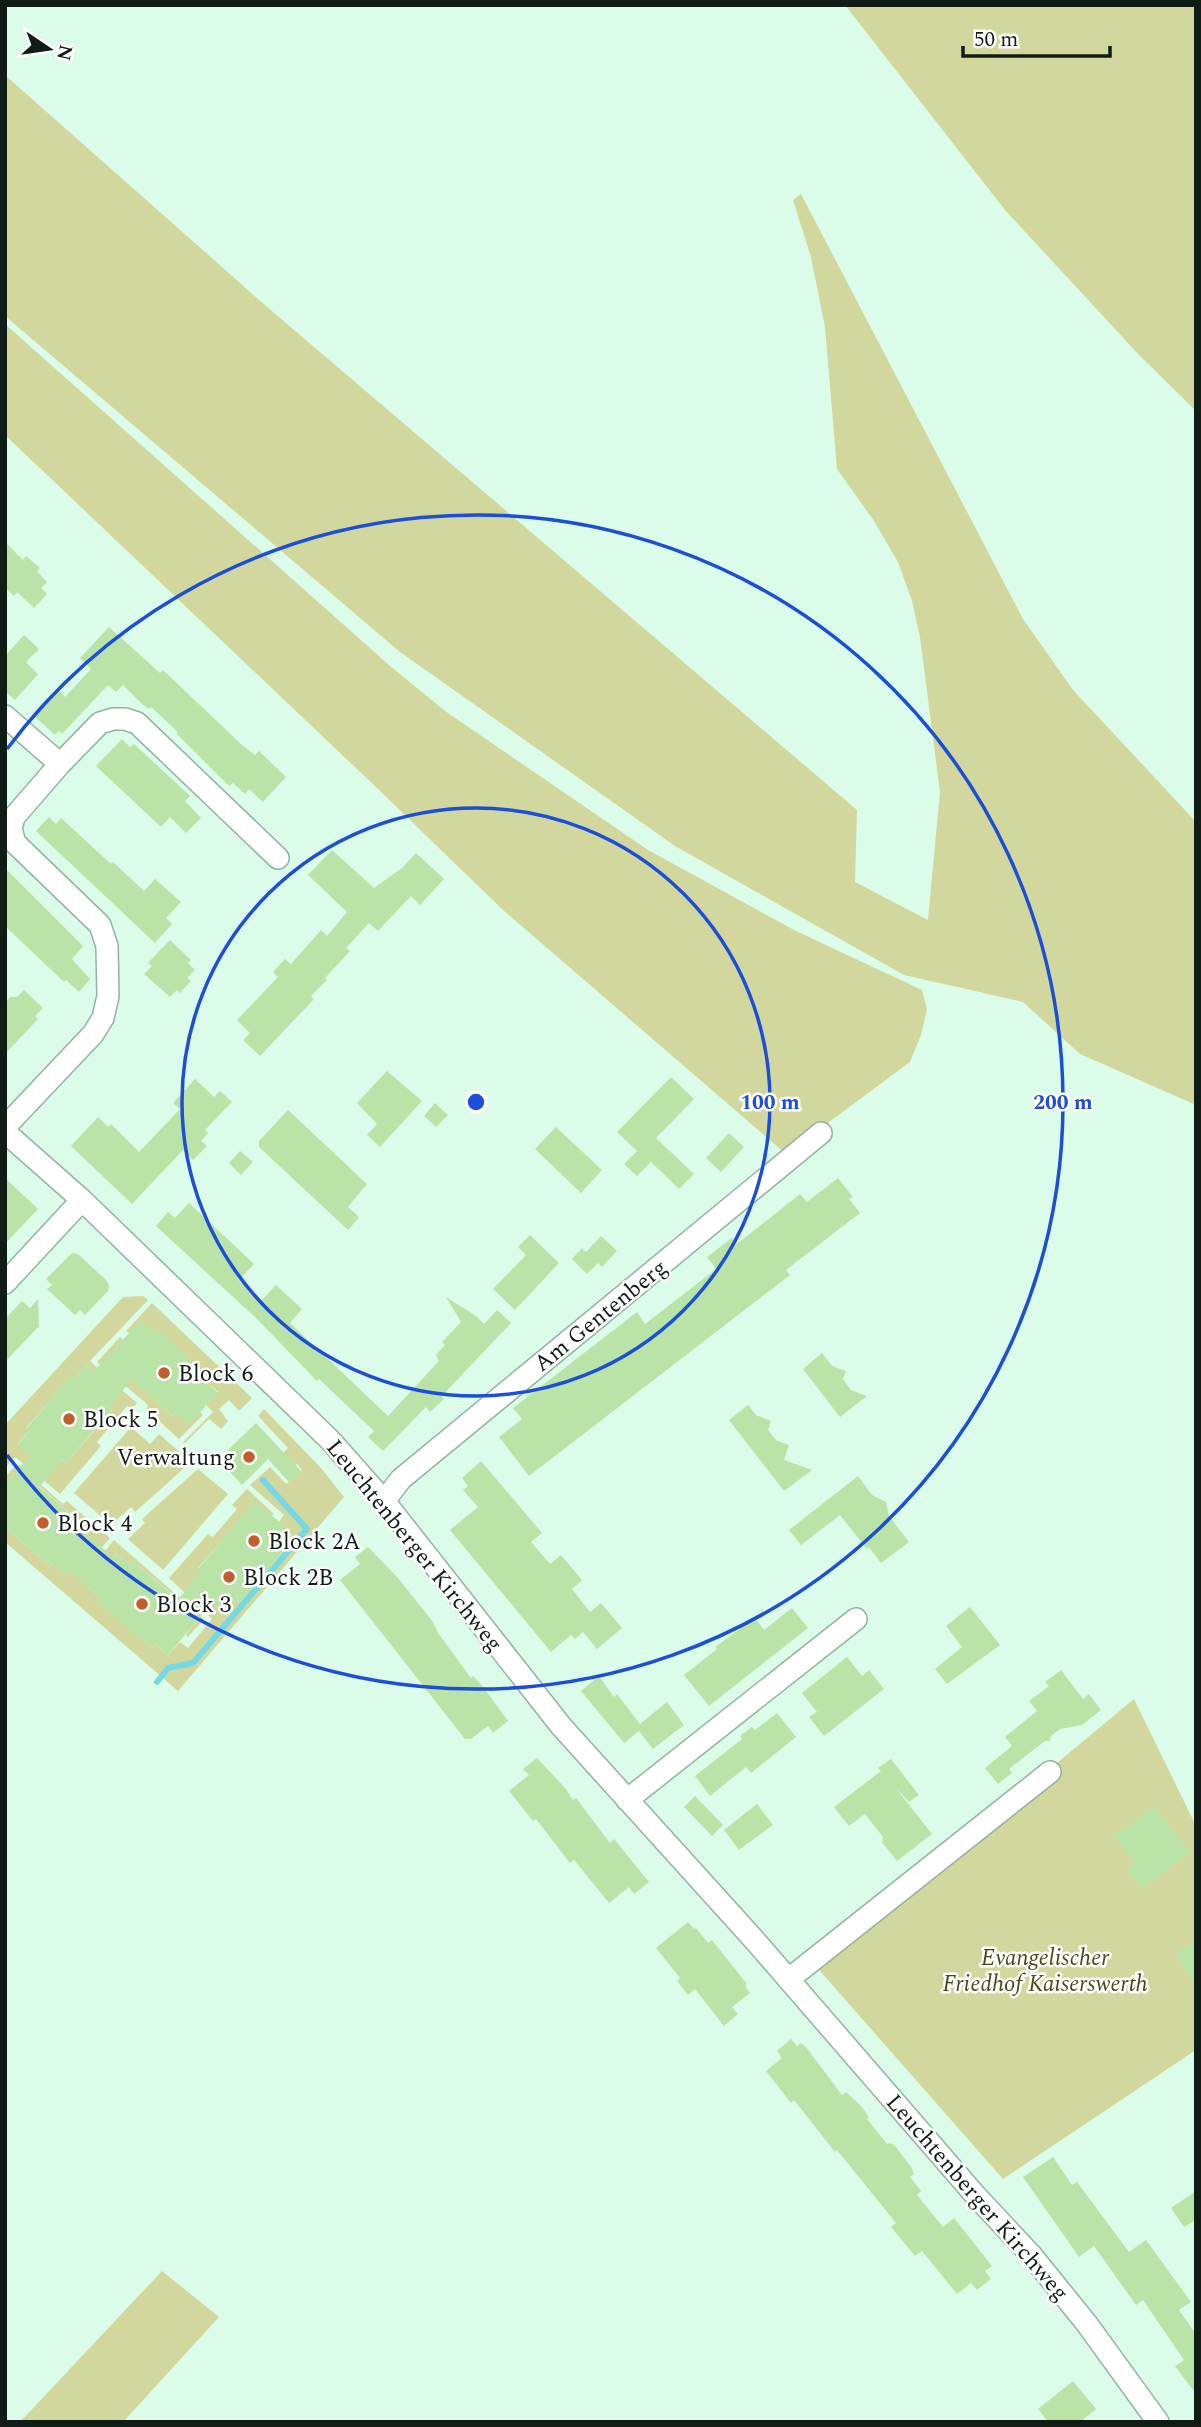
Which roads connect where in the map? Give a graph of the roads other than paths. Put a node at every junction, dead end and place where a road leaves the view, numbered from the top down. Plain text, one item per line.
1 (5, 716) edge
2 (60, 764) junction
3 (10, 815) edge
4 (278, 858) dead end
5 (5, 1129) edge
6 (821, 1133) dead end
7 (82, 1200) junction
8 (5, 1283) edge
9 (384, 1501) junction
10 (856, 1619) dead end
11 (1050, 1772) dead end
12 (627, 1800) junction
13 (789, 1979) junction
14 (1158, 2422) edge

1 - 2 street
2 - 3 street
2 - 4 street
3 - 5 street
5 - 7 street, Leuchtenberger Kirchweg
6 - 9 street, Am Gentenberg
7 - 8 street
7 - 9 street, Leuchtenberger Kirchweg
9 - 12 street, Leuchtenberger Kirchweg
10 - 12 street
11 - 13 street
12 - 13 street, Leuchtenberger Kirchweg
13 - 14 street, Leuchtenberger Kirchweg

